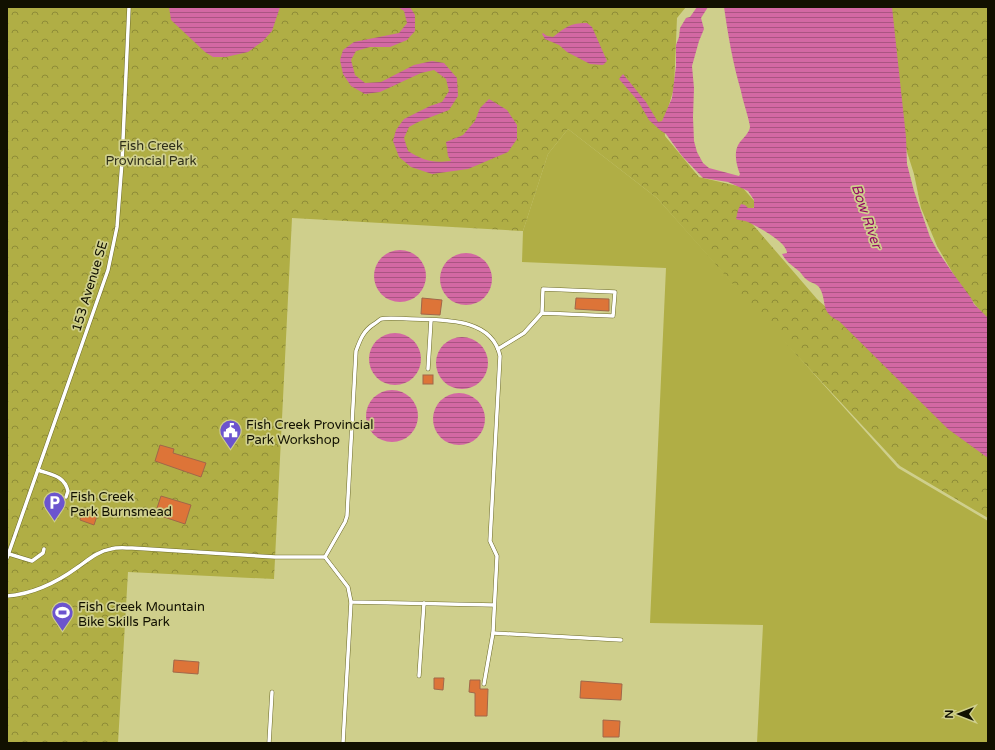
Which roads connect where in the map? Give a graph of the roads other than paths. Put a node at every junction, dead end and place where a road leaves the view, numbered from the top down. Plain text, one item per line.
1 (129, 7) edge
2 (542, 313) junction
3 (431, 320) junction
4 (498, 349) junction
5 (428, 369) dead end
6 (38, 470) junction
7 (66, 497) dead end
8 (44, 549) dead end
9 (8, 556) edge
10 (325, 557) junction
11 (7, 596) edge
12 (351, 602) junction
13 (424, 603) junction
14 (494, 605) junction
15 (493, 633) junction
16 (621, 640) dead end
17 (419, 676) dead end
18 (484, 684) dead end
19 (272, 692) dead end
20 (269, 743) edge
21 (342, 743) edge

1 - 6 lane, 153 Avenue SE
2 - 2 lane
2 - 4 lane
3 - 4 lane
3 - 5 lane
3 - 10 lane
4 - 14 lane
6 - 7 lane
6 - 9 lane, 153 Avenue SE
8 - 9 lane
10 - 11 lane
10 - 12 lane
12 - 13 lane
12 - 21 lane
13 - 14 lane
13 - 17 lane
14 - 15 lane
15 - 16 lane
15 - 18 lane
19 - 20 lane

